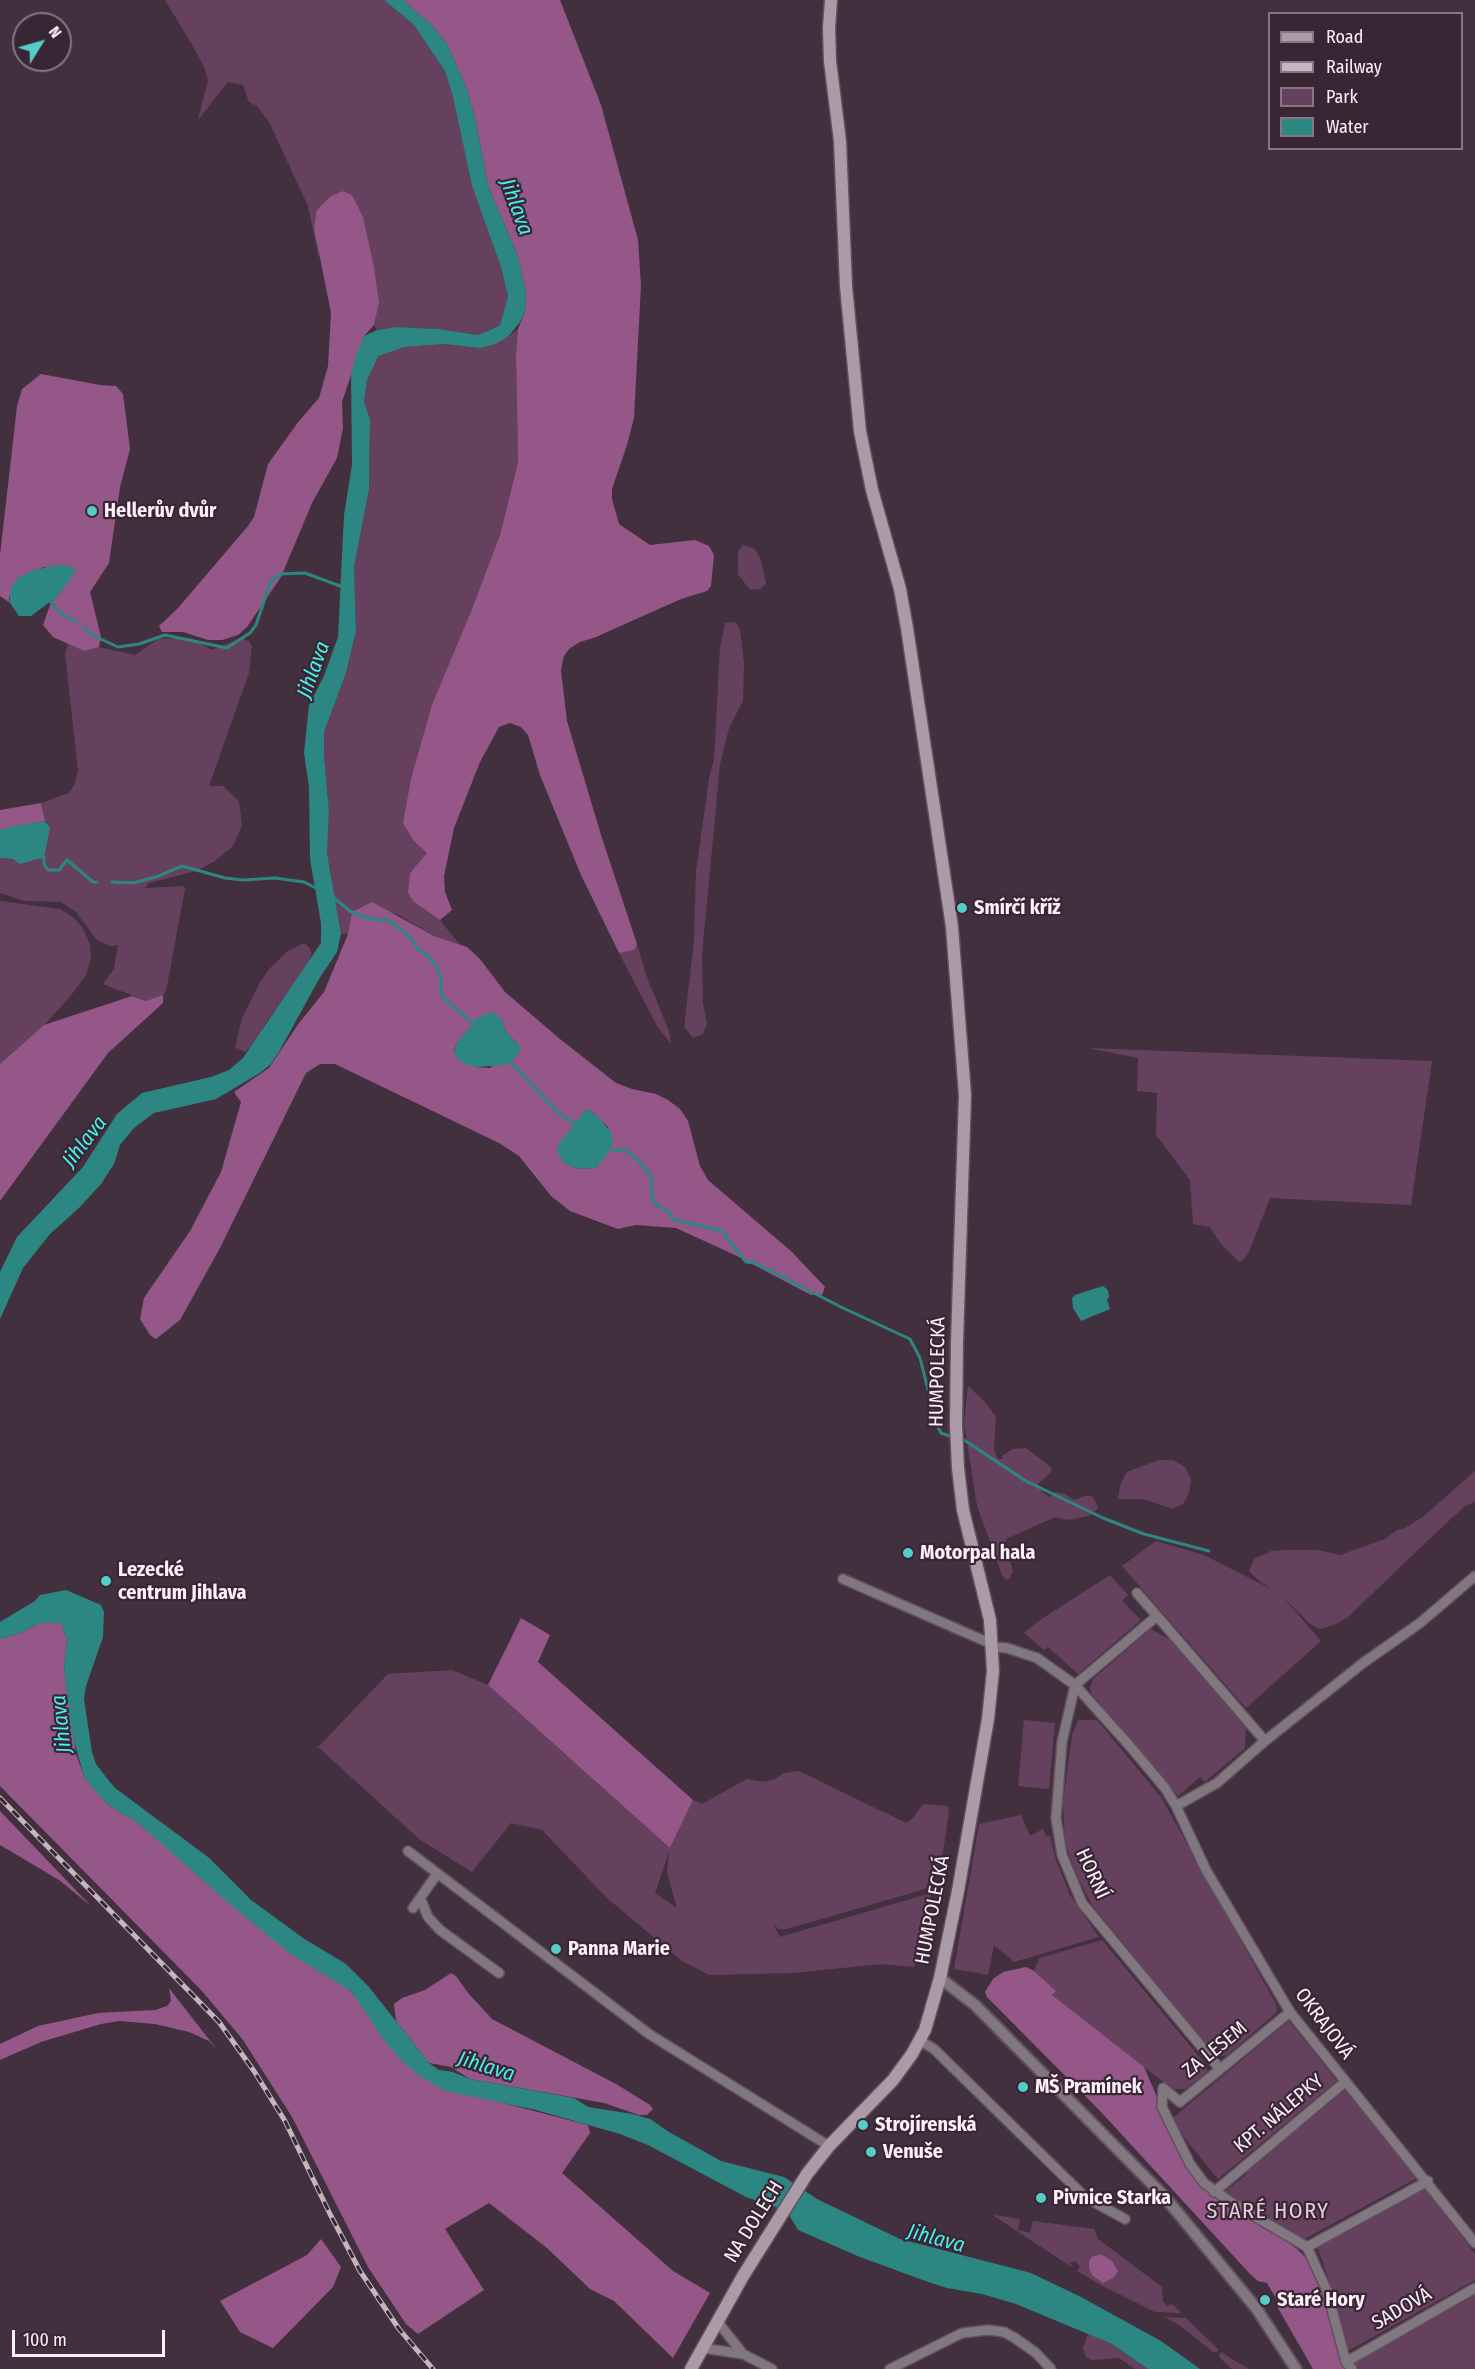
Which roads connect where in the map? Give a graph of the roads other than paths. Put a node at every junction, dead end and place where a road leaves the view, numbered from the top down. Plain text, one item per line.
1 (831, 0) edge
2 (1475, 1576) edge
3 (843, 1579) dead end
4 (1137, 1593) dead end
5 (1157, 1616) junction
6 (993, 1647) junction
7 (1075, 1685) junction
8 (1265, 1741) junction
9 (1176, 1806) junction
10 (408, 1851) dead end
11 (437, 1874) junction
12 (421, 1900) junction
13 (413, 1908) dead end
14 (499, 1973) dead end
15 (940, 1978) junction
16 (1290, 2012) junction
17 (920, 2040) junction
18 (1220, 2069) junction
19 (1345, 2082) junction
20 (829, 2146) junction
21 (1428, 2181) junction
22 (1214, 2192) junction
23 (1125, 2219) dead end
24 (1475, 2243) edge
25 (1309, 2244) junction
26 (1475, 2289) edge
27 (717, 2321) junction
28 (702, 2348) junction
29 (743, 2354) junction
30 (1349, 2365) edge
31 (691, 2369) edge
32 (772, 2369) edge
33 (890, 2369) edge
34 (1051, 2369) edge
35 (1296, 2369) edge

1 - 6 main road, HUMPOLECKÁ
2 - 8 street
3 - 6 street
4 - 5 street
5 - 7 street
5 - 8 street
6 - 7 street, OKRAJOVÁ
6 - 15 main road, HUMPOLECKÁ
7 - 9 street, OKRAJOVÁ
7 - 18 street, HORNÍ
8 - 9 street
9 - 16 street, OKRAJOVÁ
10 - 11 street
11 - 12 street
11 - 20 street
12 - 13 street
12 - 14 street
15 - 17 main road, HUMPOLECKÁ
15 - 35 street
16 - 18 street, ZA LESEM
16 - 19 street, OKRAJOVÁ
17 - 20 main road, HUMPOLECKÁ
17 - 23 street
18 - 22 street, ZA LESEM
19 - 21 street, OKRAJOVÁ
19 - 22 street, KPT. NÁLEPKY
20 - 27 main road, NA DOLECH
21 - 24 street, OKRAJOVÁ
21 - 25 street
22 - 25 street
25 - 30 street
26 - 30 street, SADOVÁ
27 - 28 main road, NA DOLECH
27 - 29 street
28 - 29 street
28 - 31 main road, NA DOLECH
29 - 32 street
33 - 34 street

